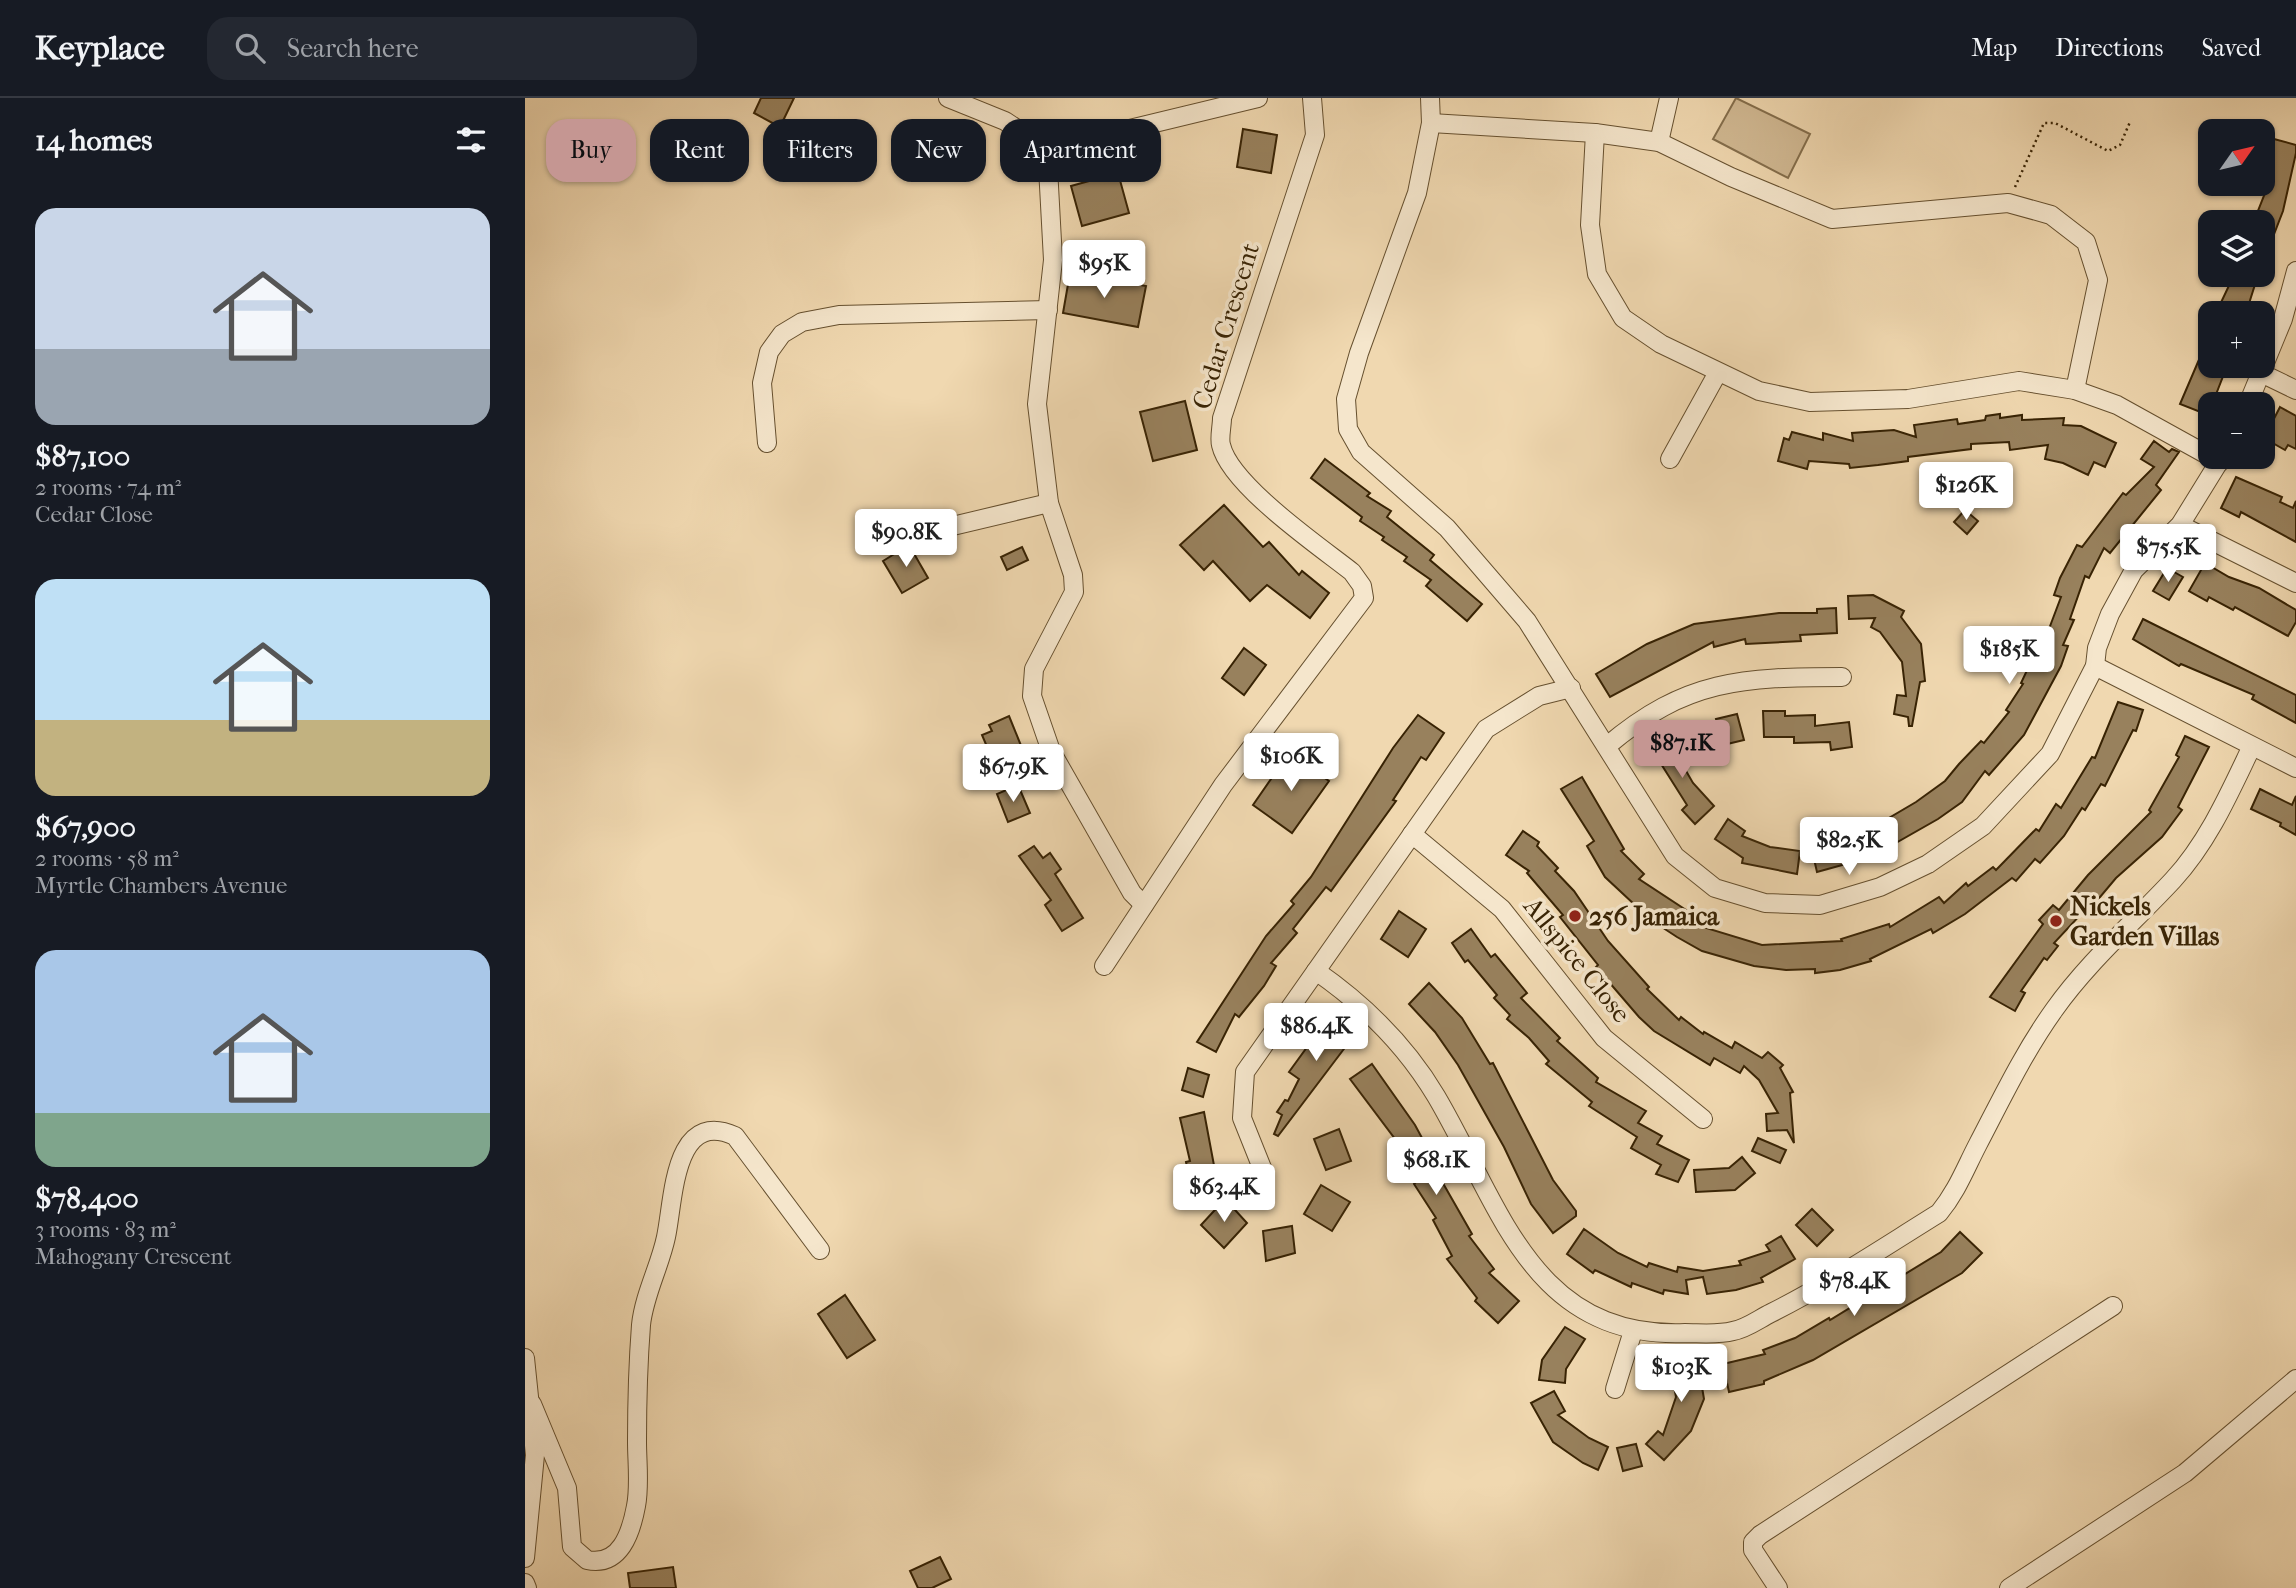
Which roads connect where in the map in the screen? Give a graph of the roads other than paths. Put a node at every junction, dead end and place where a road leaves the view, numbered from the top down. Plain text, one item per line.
1 (949, 98) edge
2 (1258, 98) edge
3 (1312, 98) edge
4 (1430, 98) edge
5 (1669, 98) edge
6 (1000, 119) edge
7 (1161, 121) edge
8 (1431, 123) junction
9 (1595, 133) junction
10 (1658, 142) junction
11 (1049, 182) edge
12 (2296, 271) edge
13 (1048, 310) junction
14 (2275, 341) edge
15 (1717, 374) junction
16 (2271, 378) edge
17 (2075, 390) junction
18 (2296, 390) edge
19 (767, 443) dead end
20 (2198, 448) edge
21 (1670, 459) dead end
22 (2215, 469) edge
23 (1049, 503) junction
24 (2180, 524) junction
25 (940, 529) dead end
26 (2296, 583) edge
27 (2095, 666) junction
28 (1842, 677) dead end
29 (1571, 688) junction
30 (1607, 746) junction
31 (2251, 748) junction
32 (2296, 768) edge
33 (1412, 834) junction
34 (1144, 905) junction
35 (1104, 966) dead end
36 (1316, 971) junction
37 (1703, 1119) dead end
38 (1264, 1172) dead end
39 (820, 1250) dead end
40 (2113, 1306) dead end
41 (1633, 1331) junction
42 (525, 1358) edge
43 (2296, 1379) edge
44 (1615, 1389) dead end
45 (531, 1404) junction
46 (525, 1558) edge
47 (525, 1583) edge
48 (527, 1588) edge
49 (1778, 1588) edge
50 (2008, 1588) edge

1 - 6 street
2 - 7 street
3 - 34 street, Cedar Crescent
4 - 8 street
5 - 10 street
8 - 9 street
8 - 29 street
9 - 10 street
9 - 15 street
10 - 17 street
11 - 13 street
12 - 14 street
13 - 19 street
13 - 23 street
15 - 17 street
15 - 21 street
16 - 18 street
17 - 20 street
22 - 24 street
23 - 25 street
23 - 34 street
24 - 26 street
24 - 27 street
27 - 30 street
27 - 31 street
28 - 30 street
29 - 30 street
29 - 33 street
31 - 32 street
31 - 41 street
33 - 36 street
33 - 37 street, Allspice Close
34 - 35 street
36 - 38 street
36 - 41 street
39 - 45 street
40 - 49 street
41 - 44 street
42 - 45 street
43 - 50 street
45 - 46 street
47 - 48 street

